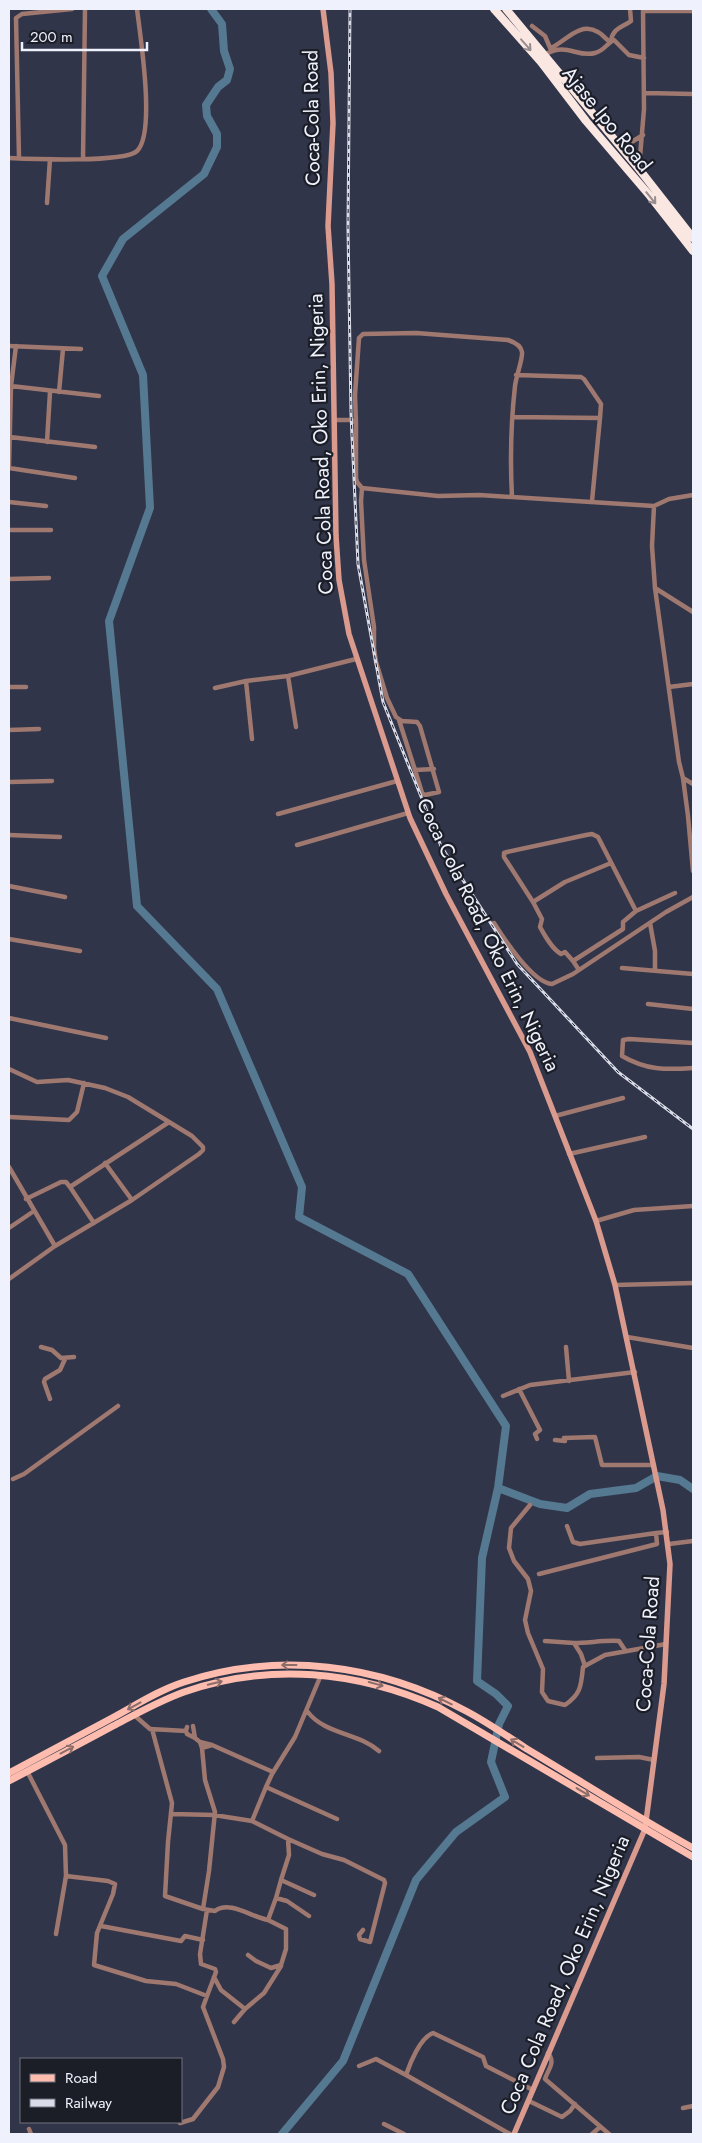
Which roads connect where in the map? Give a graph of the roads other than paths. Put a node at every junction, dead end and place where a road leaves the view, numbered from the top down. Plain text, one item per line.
1 (72, 9) edge
2 (85, 9) edge
3 (137, 9) edge
4 (323, 9) edge
5 (494, 9) edge
6 (630, 9) edge
7 (643, 10) edge
8 (508, 11) edge
9 (693, 11) edge
10 (504, 19) junction
11 (532, 26) dead end
12 (611, 41) junction
13 (549, 51) junction
14 (644, 58) junction
15 (645, 93) junction
16 (693, 94) edge
17 (643, 135) junction
18 (622, 148) junction
19 (9, 158) edge
20 (19, 158) junction
21 (50, 159) junction
22 (83, 159) junction
23 (639, 169) junction
24 (47, 203) dead end
25 (328, 226) joint
26 (693, 238) edge
27 (693, 251) edge
28 (9, 346) edge
29 (16, 346) junction
30 (63, 349) junction
31 (81, 349) dead end
32 (516, 375) junction
33 (11, 386) junction
34 (50, 392) junction
35 (59, 392) junction
36 (98, 396) dead end
37 (514, 416) junction
38 (600, 418) junction
39 (334, 420) junction
40 (356, 423) junction
41 (10, 437) junction
42 (47, 442) junction
43 (95, 447) dead end
44 (9, 467) edge
45 (75, 478) dead end
46 (362, 488) junction
47 (693, 495) edge
48 (512, 497) junction
49 (592, 501) junction
50 (9, 502) edge
51 (46, 506) dead end
52 (654, 506) junction
53 (9, 530) edge
54 (51, 530) dead end
55 (49, 578) dead end
56 (9, 579) edge
57 (655, 588) junction
58 (693, 612) edge
59 (356, 659) junction
60 (288, 676) junction
61 (246, 681) junction
62 (693, 684) edge
63 (9, 687) edge
64 (26, 687) dead end
65 (668, 687) junction
66 (215, 688) dead end
67 (396, 717) junction
68 (296, 727) dead end
69 (39, 729) dead end
70 (9, 730) edge
71 (252, 740) dead end
72 (434, 769) junction
73 (415, 770) junction
74 (683, 778) junction
75 (52, 781) dead end
76 (397, 781) junction
77 (9, 782) edge
78 (693, 784) edge
79 (408, 813) junction
80 (278, 814) dead end
81 (9, 835) edge
82 (60, 837) dead end
83 (297, 845) dead end
84 (611, 862) junction
85 (693, 871) edge
86 (9, 886) edge
87 (675, 893) dead end
88 (693, 897) edge
89 (65, 898) dead end
90 (533, 902) junction
91 (636, 911) junction
92 (494, 923) dead end
93 (650, 923) junction
94 (9, 938) edge
95 (80, 951) dead end
96 (573, 960) junction
97 (622, 968) dead end
98 (579, 970) junction
99 (655, 970) junction
100 (693, 974) edge
101 (648, 1004) dead end
102 (693, 1009) edge
103 (9, 1018) edge
104 (106, 1038) dead end
105 (693, 1043) edge
106 (693, 1068) edge
107 (9, 1069) edge
108 (84, 1083) junction
109 (623, 1098) dead end
110 (555, 1116) junction
111 (9, 1117) edge
112 (169, 1122) junction
113 (645, 1137) dead end
114 (569, 1154) junction
115 (105, 1164) junction
116 (9, 1167) edge
117 (15, 1180) junction
118 (9, 1182) edge
119 (70, 1188) junction
120 (26, 1199) junction
121 (132, 1200) junction
122 (693, 1206) edge
123 (34, 1211) junction
124 (596, 1221) junction
125 (94, 1223) junction
126 (9, 1228) edge
127 (55, 1246) junction
128 (9, 1279) edge
129 (693, 1283) edge
130 (615, 1285) junction
131 (627, 1337) junction
132 (41, 1347) dead end
133 (566, 1347) dead end
134 (693, 1348) edge
135 (74, 1358) dead end
136 (64, 1359) junction
137 (634, 1372) junction
138 (570, 1381) junction
139 (519, 1389) junction
140 (503, 1396) dead end
141 (50, 1400) dead end
142 (118, 1406) dead end
143 (537, 1439) dead end
144 (555, 1440) dead end
145 (655, 1468) junction
146 (13, 1479) dead end
147 (530, 1505) dead end
148 (567, 1526) dead end
149 (667, 1532) junction
150 (656, 1533) junction
151 (693, 1541) edge
152 (669, 1544) junction
153 (540, 1574) dead end
154 (545, 1641) dead end
155 (574, 1643) junction
156 (666, 1644) junction
157 (625, 1650) junction
158 (585, 1666) junction
159 (320, 1675) junction
160 (307, 1711) junction
161 (134, 1715) junction
162 (193, 1726) dead end
163 (152, 1729) junction
164 (195, 1738) junction
165 (202, 1745) junction
166 (379, 1751) dead end
167 (597, 1758) dead end
168 (654, 1760) junction
169 (27, 1771) junction
170 (273, 1772) junction
171 (9, 1773) edge
172 (9, 1781) edge
173 (266, 1787) junction
174 (172, 1814) junction
175 (214, 1815) junction
176 (337, 1819) dead end
177 (646, 1820) junction
178 (252, 1821) junction
179 (645, 1829) junction
180 (288, 1839) junction
181 (693, 1848) edge
182 (693, 1857) edge
183 (66, 1876) junction
184 (281, 1880) junction
185 (314, 1895) dead end
186 (276, 1898) junction
187 (205, 1910) junction
188 (309, 1916) dead end
189 (268, 1920) junction
190 (101, 1926) junction
191 (363, 1930) dead end
192 (56, 1934) dead end
193 (202, 1940) junction
194 (248, 1955) dead end
195 (281, 1965) junction
196 (214, 1977) junction
197 (207, 1996) junction
198 (245, 2009) junction
199 (234, 2022) dead end
200 (548, 2053) junction
201 (359, 2066) dead end
202 (406, 2075) junction
203 (534, 2090) junction
204 (529, 2101) junction
205 (575, 2104) junction
206 (693, 2106) edge
207 (683, 2108) dead end
208 (182, 2122) edge
209 (384, 2124) dead end
210 (600, 2127) junction
211 (29, 2129) dead end
212 (31, 2134) edge
213 (404, 2134) edge
214 (510, 2134) edge
215 (514, 2134) edge
216 (592, 2134) edge
217 (609, 2134) edge

1 - 20 street
2 - 22 street
3 - 22 street
4 - 25 street, Coca-Cola Road
5 - 10 highway, Ajase Ipo Road
6 - 12 street
7 - 9 street
7 - 14 street
8 - 10 highway
8 - 13 highway, Ajase Ipo Road
10 -> 27 highway, Ajase Ipo Road
11 - 13 street
12 - 13 street
12 - 13 street
12 - 14 street
13 - 18 highway, Ajase Ipo Road
14 - 15 street
15 - 16 street
15 - 17 street
17 - 18 street
17 - 23 street
18 - 23 highway, Ajase Ipo Road
19 - 20 street
20 - 21 street
21 - 22 street
21 - 24 street
23 - 26 highway, Ajase Ipo Road
25 - 39 street, Coca Cola Road, Oko Erin, Nigeria
28 - 29 street
29 - 30 street
29 - 33 street
30 - 31 street
30 - 35 street
32 - 37 street
32 - 38 street
32 - 40 street
33 - 34 street
33 - 41 street
34 - 35 street
34 - 42 street
35 - 36 street
37 - 38 street
37 - 48 street
38 - 49 street
39 - 40 street
39 - 59 street, Coca Cola Road, Oko Erin, Nigeria
40 - 46 street
41 - 42 street
41 - 44 street
42 - 43 street
44 - 45 street
46 - 48 street
46 - 67 street
47 - 52 street
48 - 49 street
49 - 52 street
50 - 51 street
52 - 57 street
53 - 54 street
55 - 56 street
57 - 58 street
57 - 65 street
59 - 60 street
59 - 76 street, Coca Cola Road, Oko Erin, Nigeria
60 - 61 street
60 - 68 street
61 - 66 street
61 - 71 street
62 - 65 street
63 - 64 street
65 - 74 street
67 - 72 street
67 - 73 street
69 - 70 street
72 - 73 street
72 - 73 street
74 - 78 street
74 - 85 street
75 - 77 street
76 - 79 street, Coca Cola Road, Oko Erin, Nigeria
76 - 80 street
79 - 83 street
79 - 110 street, Coca Cola Road, Oko Erin, Nigeria
81 - 82 street
84 - 90 street
84 - 90 street
84 - 91 street
86 - 89 street
87 - 91 street
88 - 93 street
90 - 96 street
91 - 96 street
92 - 98 street
93 - 98 street
93 - 99 street
94 - 95 street
96 - 98 street
97 - 99 street
99 - 100 street
101 - 102 street
103 - 104 street
105 - 106 street
107 - 108 street
108 - 111 street
108 - 112 street
109 - 110 street
110 - 114 street, Coca Cola Road, Oko Erin, Nigeria
112 - 115 street
112 - 121 street
113 - 114 street
114 - 124 street, Coca Cola Road, Oko Erin, Nigeria
115 - 119 street
115 - 121 street
116 - 117 street
117 - 118 street
117 - 120 street
119 - 120 street
119 - 125 street
120 - 123 street
121 - 125 street
122 - 124 street
123 - 126 street
123 - 127 street
124 - 130 street, Coca Cola Road, Oko Erin, Nigeria
125 - 127 street
127 - 128 street
129 - 130 street
130 - 131 street, Coca Cola Road, Oko Erin, Nigeria
131 - 134 street
131 - 137 street, Coca Cola Road, Oko Erin, Nigeria
132 - 136 street
133 - 138 street
135 - 136 street
136 - 141 street
137 - 138 street
137 - 145 street, Coca Cola Road, Oko Erin, Nigeria
138 - 139 street
139 - 140 street
139 - 143 street
142 - 146 street
144 - 145 street
145 - 149 street, Coca-Cola Road
147 - 158 street
148 - 150 street
149 - 150 street
149 - 152 street, Coca-Cola Road
150 - 153 street
151 - 152 street
152 - 156 street, Coca-Cola Road
154 - 155 street
155 - 157 street
155 - 158 street
156 - 157 street
156 - 168 street, Coca-Cola Road
157 - 158 street
159 - 160 street
161 -> 159 main road
159 -> 179 main road
160 - 166 street
160 - 170 street
161 - 163 street
169 -> 161 main road
162 - 164 street
163 - 164 street
163 - 174 street
164 - 165 street
165 - 170 street
165 - 175 street
167 - 168 street
168 - 177 street, Coca-Cola Road
169 - 172 main road
169 - 183 street
170 - 173 street
177 -> 171 main road
173 - 176 street
173 - 178 street
174 - 175 street
174 - 187 street
175 - 178 street
175 - 187 street
177 - 179 street, Coca Cola Road, Oko Erin, Nigeria
177 - 181 main road
178 - 180 street
179 - 182 main road
179 - 200 street, Coca Cola Road, Oko Erin, Nigeria
180 - 184 street
180 - 191 street
183 - 190 street
183 - 192 street
184 - 185 street
184 - 186 street
186 - 188 street
186 - 189 street
187 - 189 street
187 - 193 street
189 - 195 street
190 - 193 street
190 - 197 street
193 - 196 street
194 - 195 street
195 - 198 street
196 - 197 street
196 - 198 street
197 - 208 street
198 - 199 street
200 - 203 street, Coca Cola Road, Oko Erin, Nigeria
200 - 205 street
201 - 202 street
202 - 203 street
202 - 214 street
203 - 204 street, Coca Cola Road, Oko Erin, Nigeria
204 - 205 street
204 - 215 street, Coca Cola Road, Oko Erin, Nigeria
205 - 210 street
206 - 207 street
209 - 213 street
210 - 216 street
210 - 217 street
211 - 212 street

